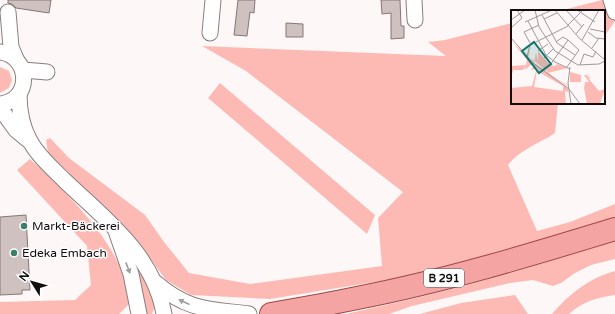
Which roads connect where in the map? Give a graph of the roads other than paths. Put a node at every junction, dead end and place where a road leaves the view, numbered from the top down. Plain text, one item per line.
1 (213, 0) edge
2 (414, 0) edge
3 (611, 0) edge
4 (9, 6) edge
5 (615, 12) edge
6 (415, 20) dead end
7 (210, 32) dead end
8 (0, 34) edge
9 (0, 52) edge
10 (46, 72) dead end
11 (20, 76) junction
12 (0, 104) edge
13 (0, 108) edge
14 (29, 141) junction
15 (615, 229) edge
16 (116, 231) junction
17 (156, 283) junction
18 (138, 314) edge
19 (164, 314) edge
20 (249, 314) edge
21 (271, 314) edge

1 - 7 street
2 - 6 street
3 - 5 street
4 - 8 street
4 - 11 street
9 - 11 street
10 - 11 street
11 - 12 street
11 - 14 street
13 - 14 street
14 - 16 street
15 - 21 main road, B 291
16 - 17 street
16 -> 18 street
17 - 19 street
20 -> 17 street

